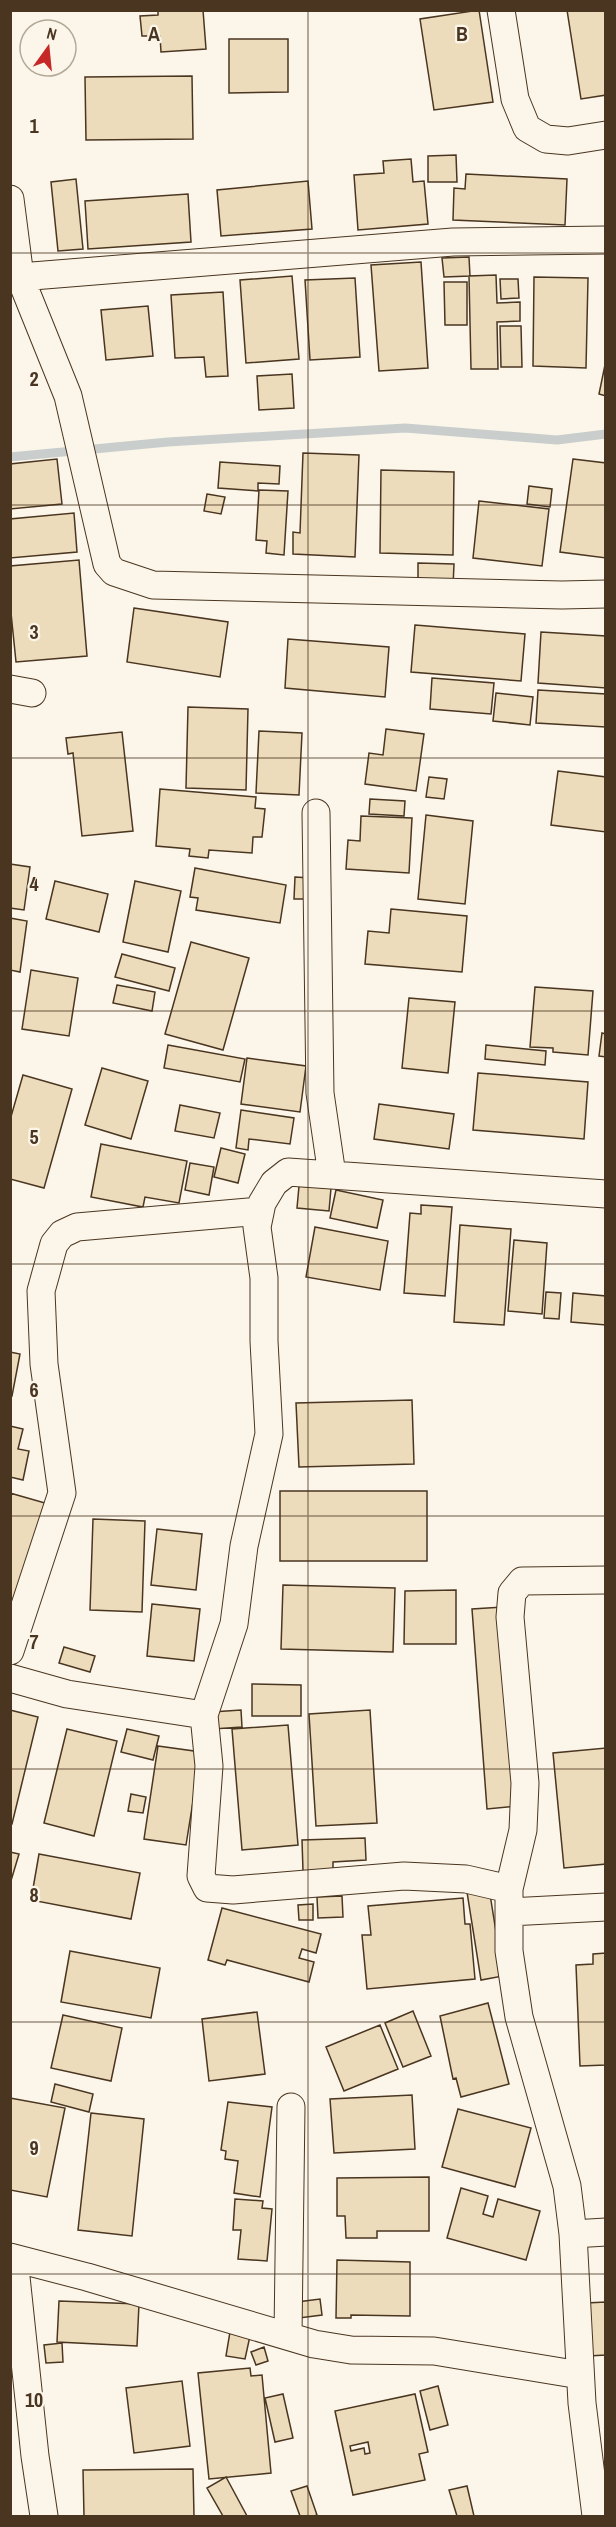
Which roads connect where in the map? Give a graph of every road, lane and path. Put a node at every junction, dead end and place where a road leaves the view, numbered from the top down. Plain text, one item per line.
1 (501, 10) edge
2 (606, 135) edge
3 (10, 199) edge
4 (606, 240) edge
5 (20, 277) junction
6 (606, 594) edge
7 (316, 813) dead end
8 (332, 1175) junction
9 (606, 1194) edge
10 (260, 1211) junction
11 (606, 1580) edge
12 (10, 1651) edge
13 (10, 1678) edge
14 (204, 1715) junction
15 (509, 1901) junction
16 (606, 1907) edge
17 (291, 2106) dead end
18 (606, 2232) edge
19 (573, 2234) junction
20 (12, 2258) edge
21 (288, 2335) junction
22 (580, 2375) junction
23 (44, 2517) edge
24 (596, 2517) edge

1 - 2 street
3 - 5 street
4 - 5 street
5 - 6 street
7 - 8 street
8 - 9 street
8 - 10 street
10 - 12 street
10 - 14 street
11 - 15 street
13 - 14 street
14 - 15 street
15 - 16 street
15 - 19 street
17 - 21 street
18 - 19 street
19 - 22 street
20 - 21 street
20 - 23 street
21 - 22 street
22 - 24 street

